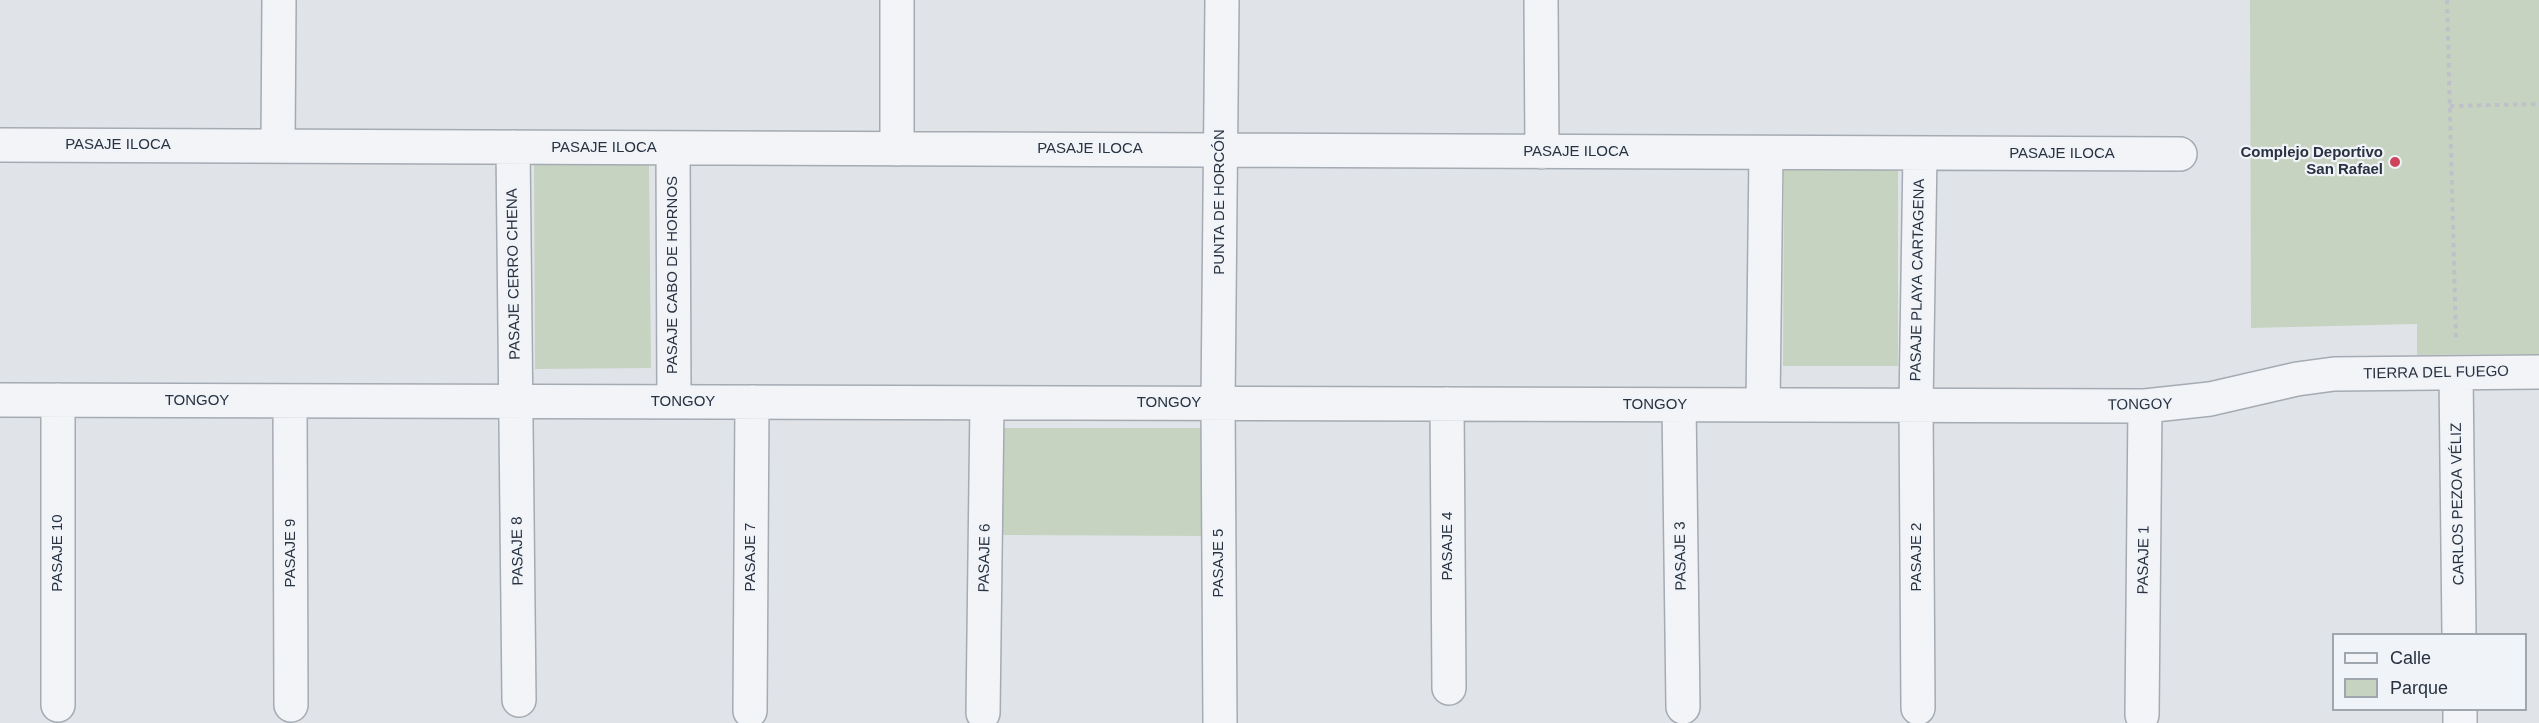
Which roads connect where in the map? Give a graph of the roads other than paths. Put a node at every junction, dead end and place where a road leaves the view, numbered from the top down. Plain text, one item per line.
1 (279, 0) edge
2 (897, 0) edge
3 (1222, 0) edge
4 (1541, 0) edge
5 (0, 145) edge
6 (278, 146) junction
7 (513, 147) junction
8 (673, 148) junction
9 (897, 149) junction
10 (1221, 150) junction
11 (1542, 152) junction
12 (1766, 153) junction
13 (1920, 153) junction
14 (2180, 154) dead end
15 (2539, 372) edge
16 (2457, 373) junction
17 (2334, 374) joint
18 (0, 400) edge
19 (58, 400) junction
20 (290, 401) junction
21 (516, 401) junction
22 (674, 402) junction
23 (752, 402) junction
24 (987, 403) junction
25 (1218, 403) junction
26 (1447, 404) junction
27 (1679, 405) junction
28 (1763, 405) junction
29 (1916, 406) junction
30 (2145, 406) junction
31 (2459, 633) edge
32 (1449, 688) dead end
33 (519, 700) dead end
34 (58, 705) dead end
35 (291, 705) dead end
36 (1683, 706) dead end
37 (1918, 708) dead end
38 (750, 711) dead end
39 (983, 713) dead end
40 (2142, 715) dead end
41 (1220, 723) edge

1 - 6 street
2 - 9 street
3 - 10 street, PUNTA DE HORCÓN
4 - 11 street
5 - 6 street, PASAJE ILOCA
6 - 7 street, PASAJE ILOCA
7 - 8 street, PASAJE ILOCA
7 - 21 street, PASAJE CERRO CHENA
8 - 9 street, PASAJE ILOCA
8 - 22 street, PASAJE CABO DE HORNOS
9 - 10 street, PASAJE ILOCA
10 - 11 street, PASAJE ILOCA
10 - 25 street, PUNTA DE HORCÓN
11 - 12 street, PASAJE ILOCA
12 - 13 street, PASAJE ILOCA
12 - 28 street
13 - 14 street, PASAJE ILOCA
13 - 29 street, PASAJE PLAYA CARTAGENA
15 - 16 street, TIERRA DEL FUEGO
16 - 17 street, TIERRA DEL FUEGO
16 - 31 street, CARLOS PEZOA VÉLIZ
17 - 30 street, TONGOY
18 - 19 street, TONGOY
19 - 20 street, TONGOY
19 - 34 street, PASAJE 10
20 - 21 street, TONGOY
20 - 35 street, PASAJE 9
21 - 22 street, TONGOY
21 - 33 street, PASAJE 8
22 - 23 street, TONGOY
23 - 24 street, TONGOY
23 - 38 street, PASAJE 7
24 - 25 street, TONGOY
24 - 39 street, PASAJE 6
25 - 26 street, TONGOY
25 - 41 street, PASAJE 5
26 - 27 street, TONGOY
26 - 32 street, PASAJE 4
27 - 28 street, TONGOY
27 - 36 street, PASAJE 3
28 - 29 street, TONGOY
29 - 30 street, TONGOY
29 - 37 street, PASAJE 2
30 - 40 street, PASAJE 1

